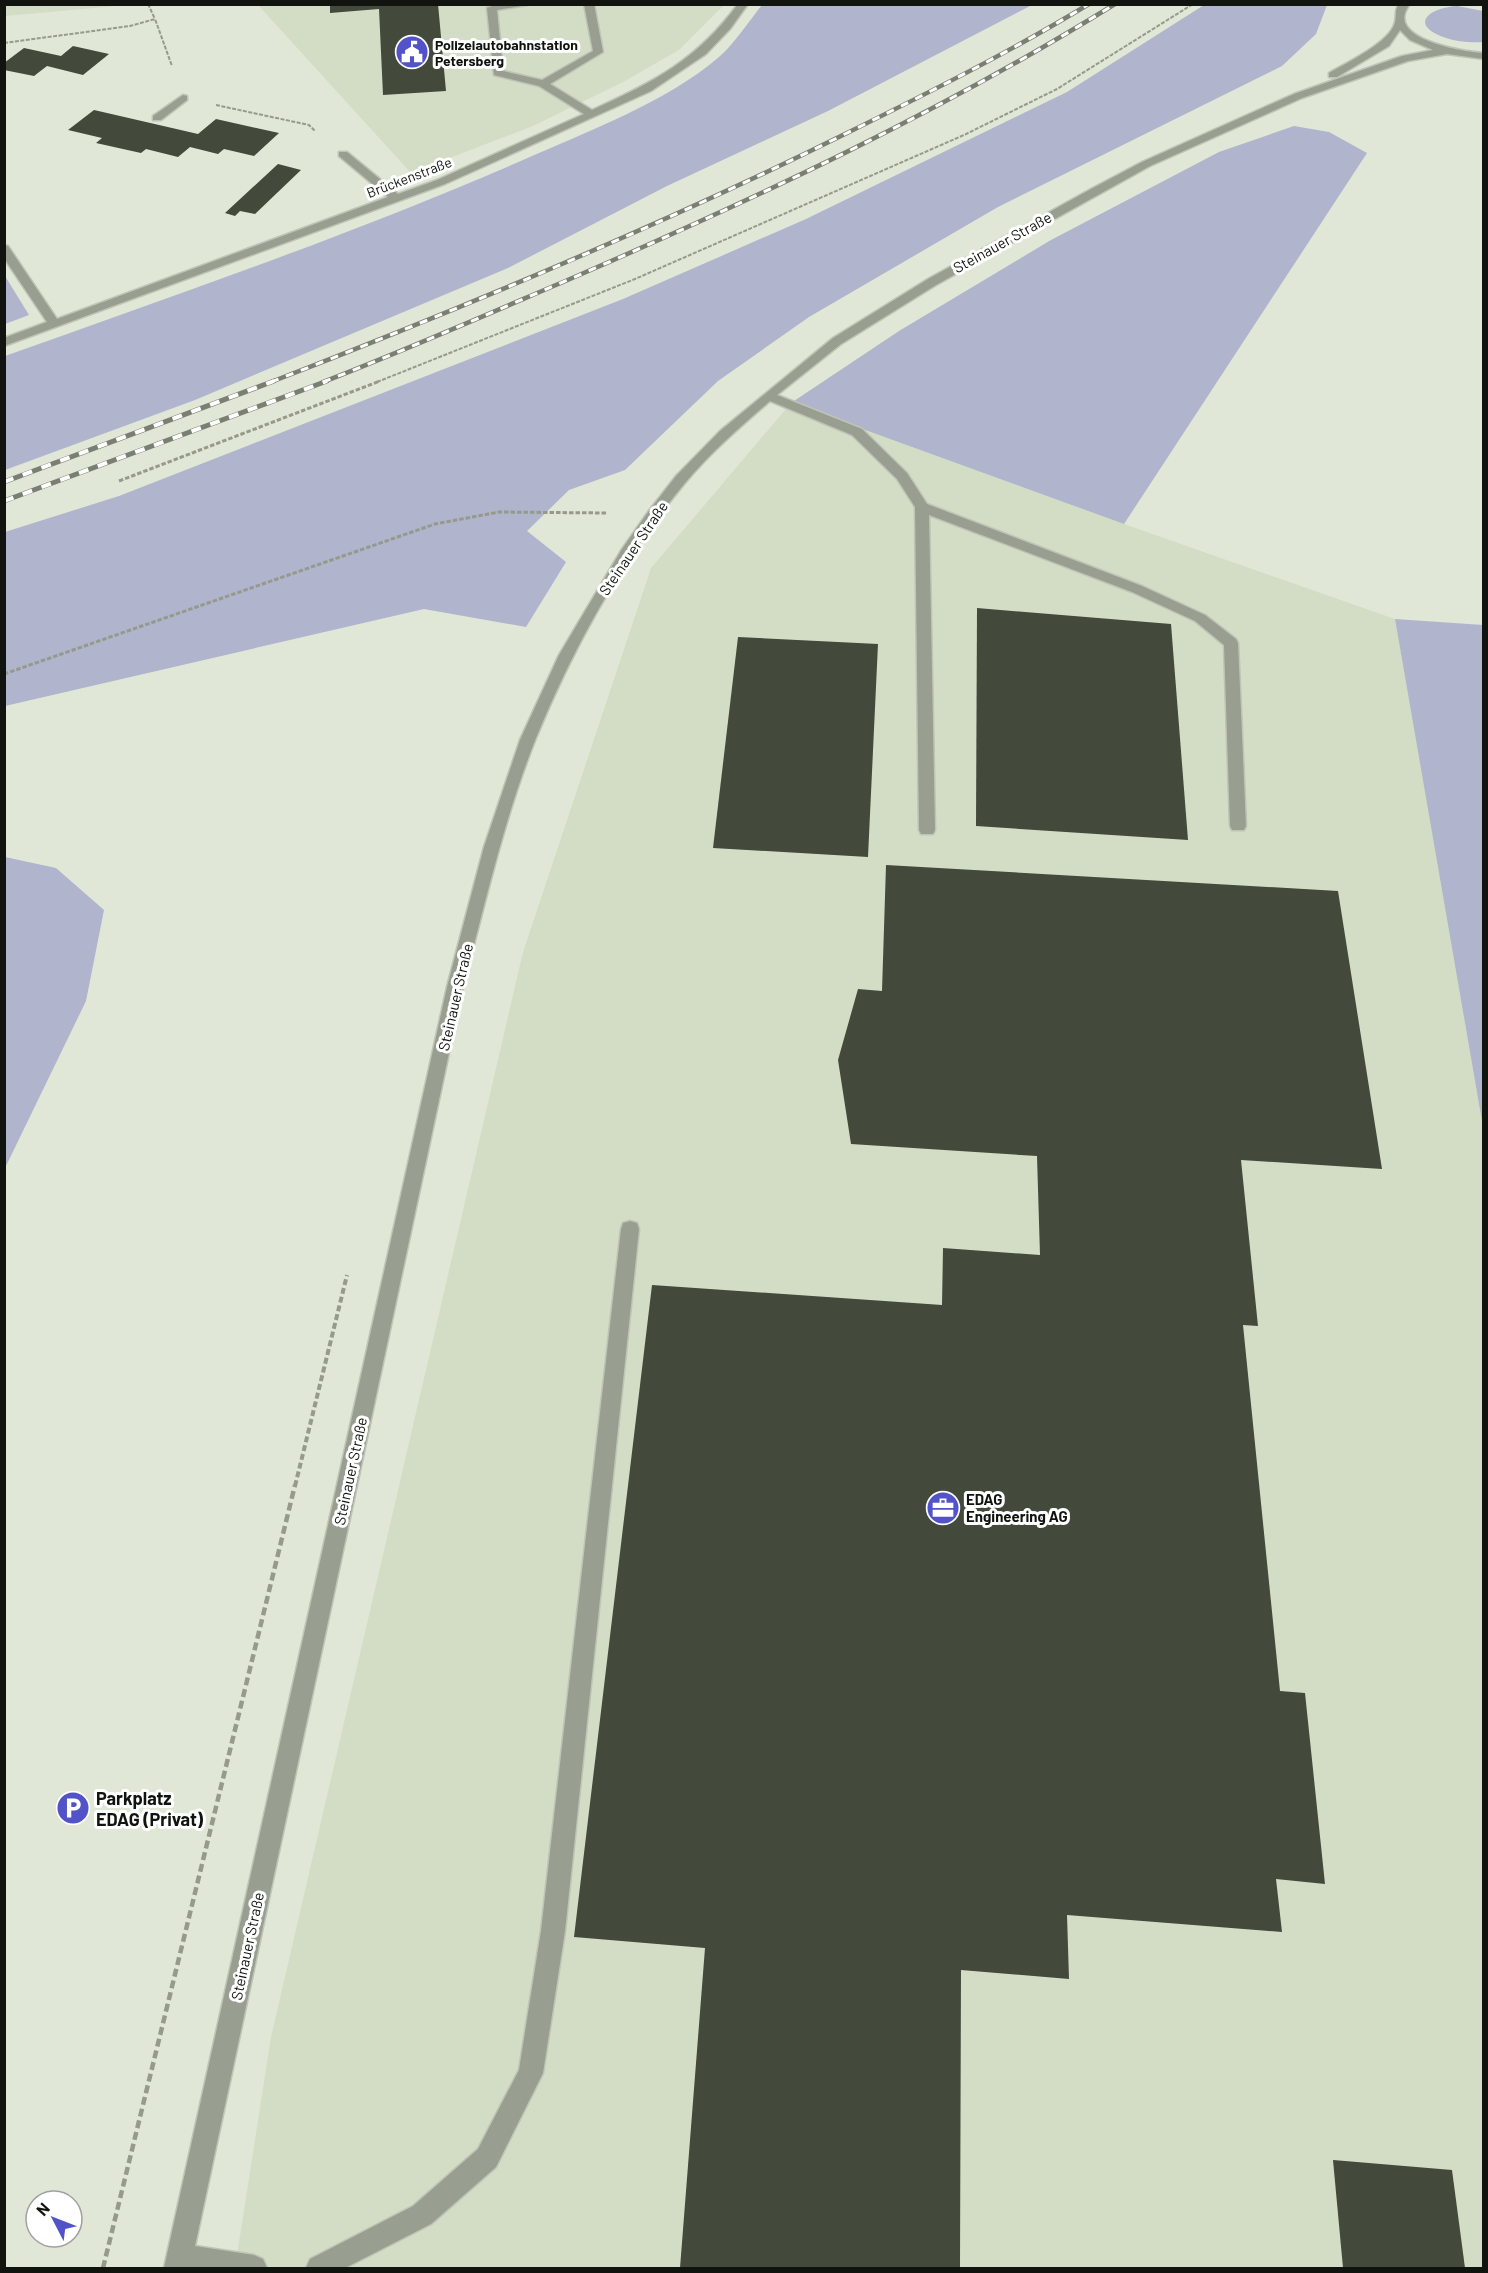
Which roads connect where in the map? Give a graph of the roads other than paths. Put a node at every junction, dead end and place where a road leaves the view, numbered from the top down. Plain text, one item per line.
1 (528, 4) edge
2 (589, 4) edge
3 (743, 4) edge
4 (1402, 6) edge
5 (1400, 22) junction
6 (1447, 51) junction
7 (1484, 56) edge
8 (543, 84) junction
9 (1298, 96) junction
10 (183, 98) dead end
11 (592, 114) junction
12 (157, 118) dead end
13 (343, 154) dead end
14 (396, 198) junction
15 (4, 248) edge
16 (54, 324) junction
17 (4, 342) edge
18 (768, 396) junction
19 (922, 507) junction
20 (1238, 826) dead end
21 (927, 830) dead end
22 (630, 1228) dead end
23 (178, 2263) edge
24 (254, 2268) edge
25 (319, 2268) edge

1 - 8 street
2 - 8 street
3 - 11 street, Brückenstraße
4 - 5 street
5 - 6 street
5 - 9 street, Steinauer Straße
6 - 7 street
6 - 9 street, Steinauer Straße
8 - 11 street
9 - 18 street, Steinauer Straße
10 - 12 street
11 - 14 street, Brückenstraße
13 - 14 street
14 - 16 street, Brückenstraße
15 - 16 street
16 - 17 street, Brückenstraße
18 - 19 street
18 - 23 street, Steinauer Straße
19 - 20 street
19 - 21 street
22 - 25 street
23 - 24 street

